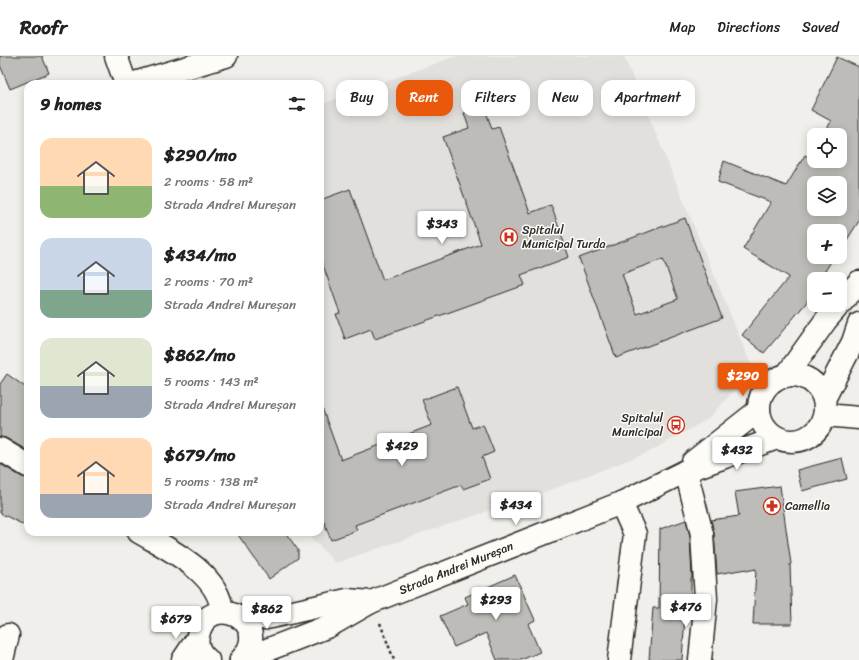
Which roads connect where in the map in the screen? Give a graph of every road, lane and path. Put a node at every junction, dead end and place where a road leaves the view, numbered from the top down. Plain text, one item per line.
1 (116, 56) edge
2 (226, 56) edge
3 (125, 80) edge
4 (144, 80) edge
5 (859, 282) edge
6 (847, 296) edge
7 (833, 312) edge
8 (859, 324) edge
9 (786, 376) junction
10 (824, 407) junction
11 (759, 410) junction
12 (859, 418) edge
13 (777, 438) junction
14 (0, 449) edge
15 (24, 464) edge
16 (679, 474) junction
17 (621, 503) junction
18 (146, 536) edge
19 (371, 602) junction
20 (231, 614) junction
21 (8, 635) dead end
22 (197, 639) junction
23 (0, 660) edge
24 (183, 660) edge
25 (208, 660) edge
26 (241, 660) edge
27 (394, 660) edge
28 (619, 660) edge
29 (700, 660) edge

1 - 3 main road
2 - 4 main road
5 - 6 main road
7 - 9 main road
8 - 10 main road
9 - 10 main road
9 - 11 main road
10 - 12 main road
10 - 13 main road
11 - 13 main road
11 - 16 main road, Strada Andrei Mureșan
13 - 16 main road, Strada Andrei Mureșan
14 - 15 main road
16 - 17 main road, Strada Andrei Mureșan
16 - 29 main road
17 - 19 main road, Strada Andrei Mureșan
17 - 28 main road
18 - 20 main road
19 - 20 main road, Strada Andrei Mureșan
19 - 26 main road, Strada Andrei Mureșan
19 - 27 path
20 - 22 main road, Strada Andrei Mureșan
20 - 26 main road, Strada Andrei Mureșan
21 - 23 main road
22 - 24 main road, Strada Andrei Mureșan
22 - 25 main road

